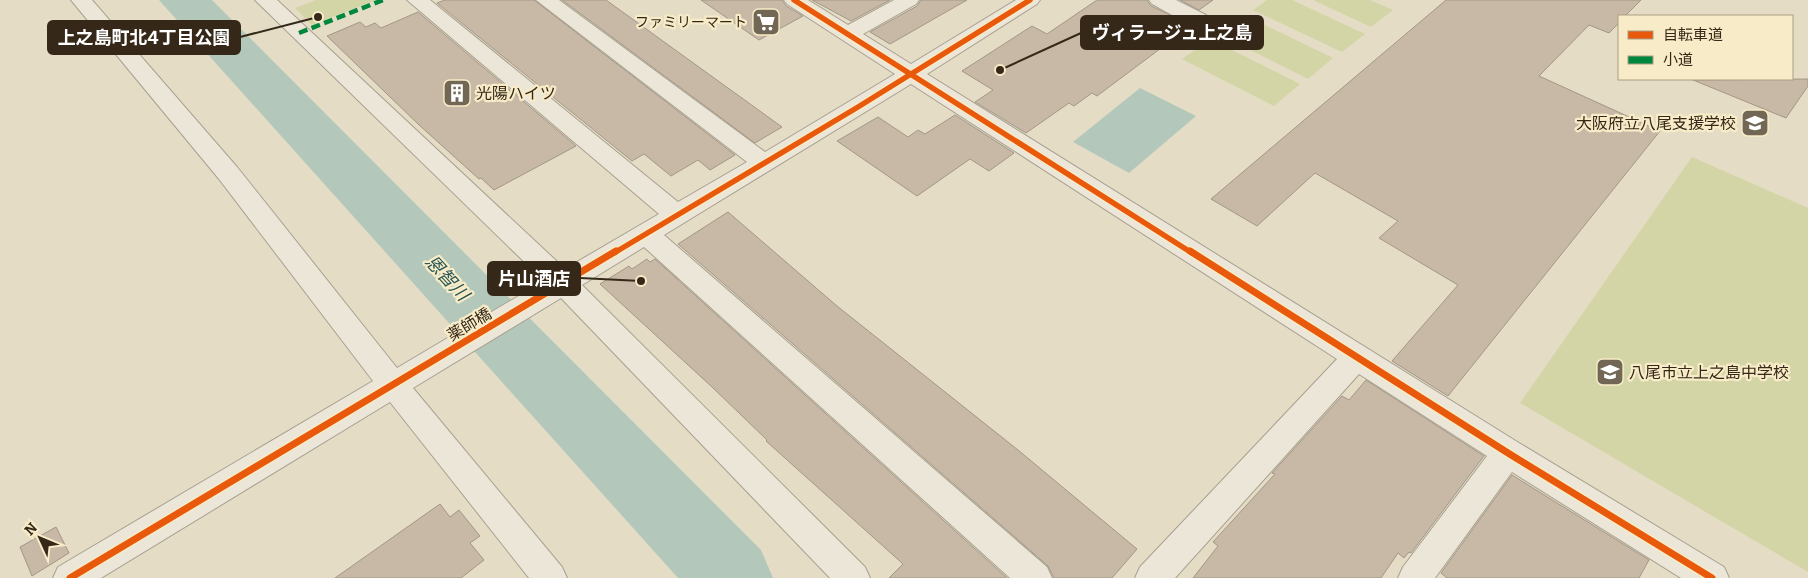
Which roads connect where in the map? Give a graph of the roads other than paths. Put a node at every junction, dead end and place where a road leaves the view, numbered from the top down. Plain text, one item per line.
1 (81, 0) edge
2 (265, 0) edge
3 (418, 0) edge
4 (546, 0) edge
5 (794, 0) edge
6 (910, 0) edge
7 (1030, 0) edge
8 (1159, 0) edge
9 (1199, 19) dead end
10 (848, 34) junction
11 (912, 74) junction
12 (764, 163) junction
13 (677, 215) junction
14 (646, 234) junction
15 (553, 289) junction
16 (1358, 356) junction
17 (401, 381) junction
18 (1508, 453) junction
19 (1694, 573) edge
20 (70, 578) edge
21 (550, 578) edge
22 (853, 578) edge
23 (1036, 578) edge
24 (1152, 578) edge
25 (1415, 578) edge

1 - 17 street
2 - 15 street
3 - 13 street
4 - 12 street
5 - 10 street
6 - 10 street
7 - 11 street, 薬師橋
8 - 9 street
10 - 11 street
11 - 12 street, 薬師橋
11 - 16 street
12 - 13 street, 薬師橋
13 - 14 street, 薬師橋
14 - 15 street, 薬師橋
14 - 23 street
15 - 17 street, 薬師橋
15 - 22 street
16 - 18 street
16 - 24 street
17 - 20 street, 薬師橋
17 - 21 street
18 - 19 street
18 - 25 street

